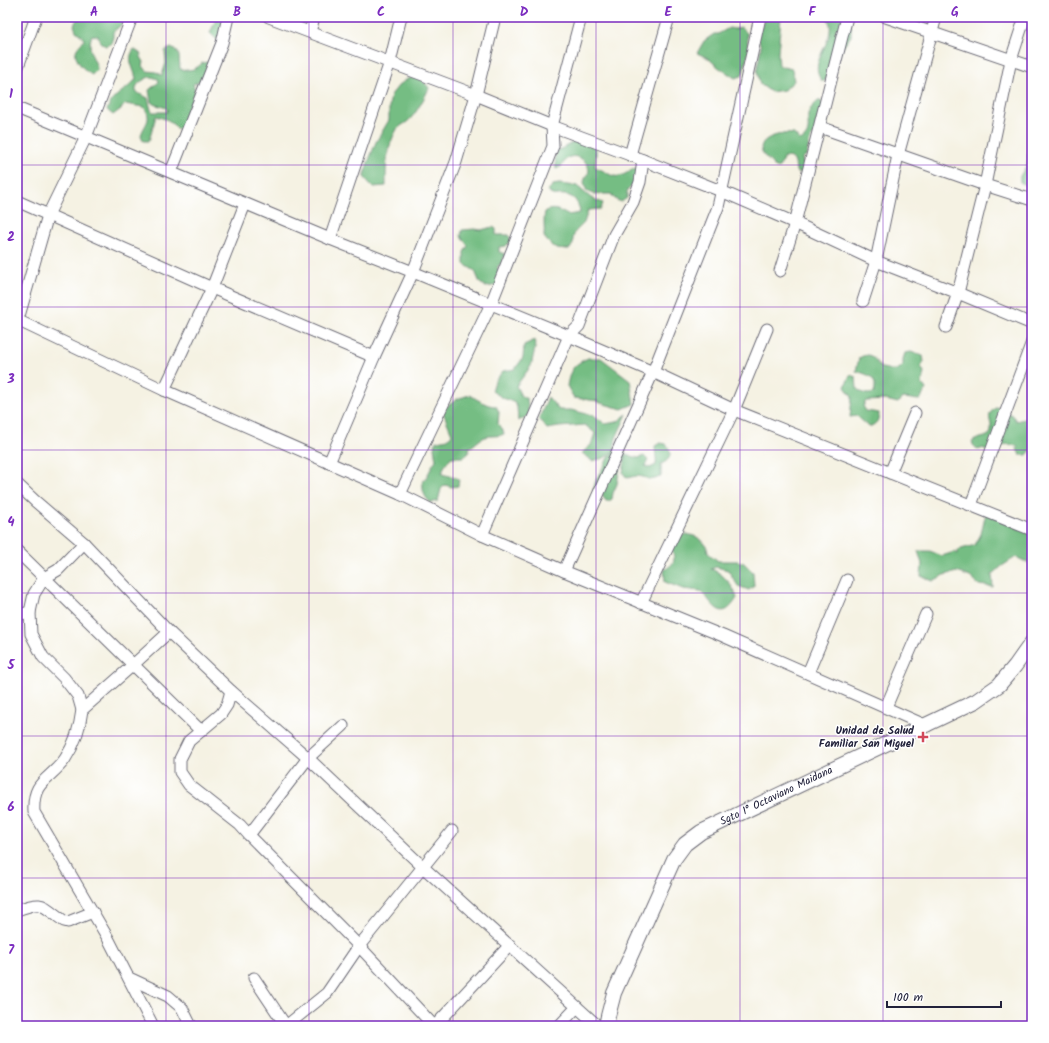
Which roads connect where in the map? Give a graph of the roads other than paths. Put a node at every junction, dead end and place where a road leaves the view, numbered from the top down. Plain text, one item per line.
1 (36, 17) edge
2 (132, 17) edge
3 (228, 17) edge
4 (269, 17) edge
5 (314, 17) edge
6 (402, 17) edge
7 (495, 17) edge
8 (581, 17) edge
9 (669, 17) edge
10 (760, 17) edge
11 (847, 17) edge
12 (886, 17) edge
13 (936, 17) edge
14 (1025, 17) edge
15 (310, 32) junction
16 (931, 32) junction
17 (1012, 60) junction
18 (390, 62) junction
19 (1032, 67) edge
20 (17, 69) edge
21 (476, 95) junction
22 (17, 108) edge
23 (552, 126) junction
24 (820, 127) junction
25 (86, 137) junction
26 (630, 155) junction
27 (898, 155) junction
28 (643, 160) junction
29 (171, 172) junction
30 (985, 185) junction
31 (721, 191) junction
32 (1032, 200) edge
33 (17, 201) edge
34 (245, 204) junction
35 (48, 215) junction
36 (796, 223) junction
37 (330, 239) junction
38 (876, 261) junction
39 (780, 271) dead end
40 (413, 272) junction
41 (212, 288) junction
42 (958, 293) junction
43 (863, 301) dead end
44 (491, 304) junction
45 (17, 321) edge
46 (1032, 324) edge
47 (946, 327) dead end
48 (767, 329) dead end
49 (569, 336) junction
50 (1032, 342) edge
51 (374, 357) junction
52 (653, 372) junction
53 (164, 390) junction
54 (734, 410) junction
55 (915, 413) dead end
56 (330, 463) junction
57 (890, 473) junction
58 (17, 484) edge
59 (400, 494) junction
60 (970, 505) junction
61 (1032, 530) edge
62 (482, 535) junction
63 (84, 543) junction
64 (17, 552) edge
65 (564, 571) junction
66 (44, 578) junction
67 (847, 580) dead end
68 (641, 603) junction
69 (30, 612) junction
70 (926, 614) dead end
71 (17, 615) edge
72 (169, 632) junction
73 (1032, 642) edge
74 (134, 665) junction
75 (808, 673) junction
76 (231, 691) junction
77 (886, 707) junction
78 (82, 710) junction
79 (343, 726) dead end
80 (927, 726) junction
81 (201, 731) junction
82 (308, 758) junction
83 (452, 830) dead end
84 (249, 835) junction
85 (423, 867) junction
86 (17, 910) edge
87 (93, 912) junction
88 (510, 944) junction
89 (359, 946) junction
90 (129, 978) junction
91 (254, 978) dead end
92 (577, 1007) junction
93 (17, 1021) edge
94 (19, 1026) edge
95 (153, 1026) edge
96 (191, 1026) edge
97 (286, 1026) edge
98 (435, 1026) edge
99 (559, 1026) edge
100 (598, 1026) edge
101 (606, 1026) edge

1 - 20 street
2 - 25 street
3 - 29 street
4 - 15 street
5 - 15 street
6 - 18 street
7 - 21 street
8 - 23 street
9 - 26 street
10 - 31 street
11 - 24 street
12 - 16 street
13 - 16 street
14 - 17 street
15 - 18 street
16 - 17 street
16 - 27 street
17 - 19 street
17 - 30 street
18 - 21 street
18 - 37 street
21 - 23 street
21 - 40 street
22 - 25 street
23 - 26 street
23 - 44 street
24 - 27 street
24 - 36 street
25 - 29 street
25 - 35 street
26 - 28 street
27 - 30 street
27 - 38 street
28 - 31 street
28 - 49 street
29 - 34 street
30 - 32 street
30 - 42 street
31 - 36 street
31 - 52 street
33 - 35 street
34 - 37 street
34 - 41 street
35 - 41 street
35 - 45 street
36 - 38 street
36 - 39 street
37 - 40 street
38 - 42 street
38 - 43 street
40 - 44 street
40 - 51 street
41 - 51 street
41 - 53 street
42 - 46 street
42 - 47 street
44 - 49 street
44 - 59 street
45 - 53 street
48 - 54 street
49 - 52 street
49 - 62 street
50 - 60 street
51 - 56 street
52 - 54 street
52 - 65 street
53 - 56 street
54 - 57 street
54 - 68 street
55 - 57 street
56 - 59 street
57 - 60 street
58 - 63 street
59 - 62 street
60 - 61 street
62 - 65 street
63 - 66 street
63 - 72 street
64 - 66 street
65 - 68 street
66 - 69 street
66 - 74 street
67 - 75 street
68 - 75 street
69 - 71 street
69 - 78 street
70 - 77 street
72 - 74 street
72 - 76 street
73 - 80 main road, Sgto 1° Octaviano Maidana
74 - 78 street
74 - 81 street
75 - 77 street
76 - 81 street
76 - 82 street
77 - 80 street
78 - 87 street
79 - 82 street
80 - 101 main road, Sgto 1° Octaviano Maidana
81 - 84 street
82 - 84 street
82 - 85 street
83 - 85 street
84 - 89 street
85 - 88 street
85 - 89 street
86 - 87 street
87 - 90 street
88 - 92 street
88 - 98 street
89 - 97 street
89 - 98 street
90 - 95 street
90 - 96 street
91 - 97 street
92 - 99 street
92 - 100 street
93 - 94 street

